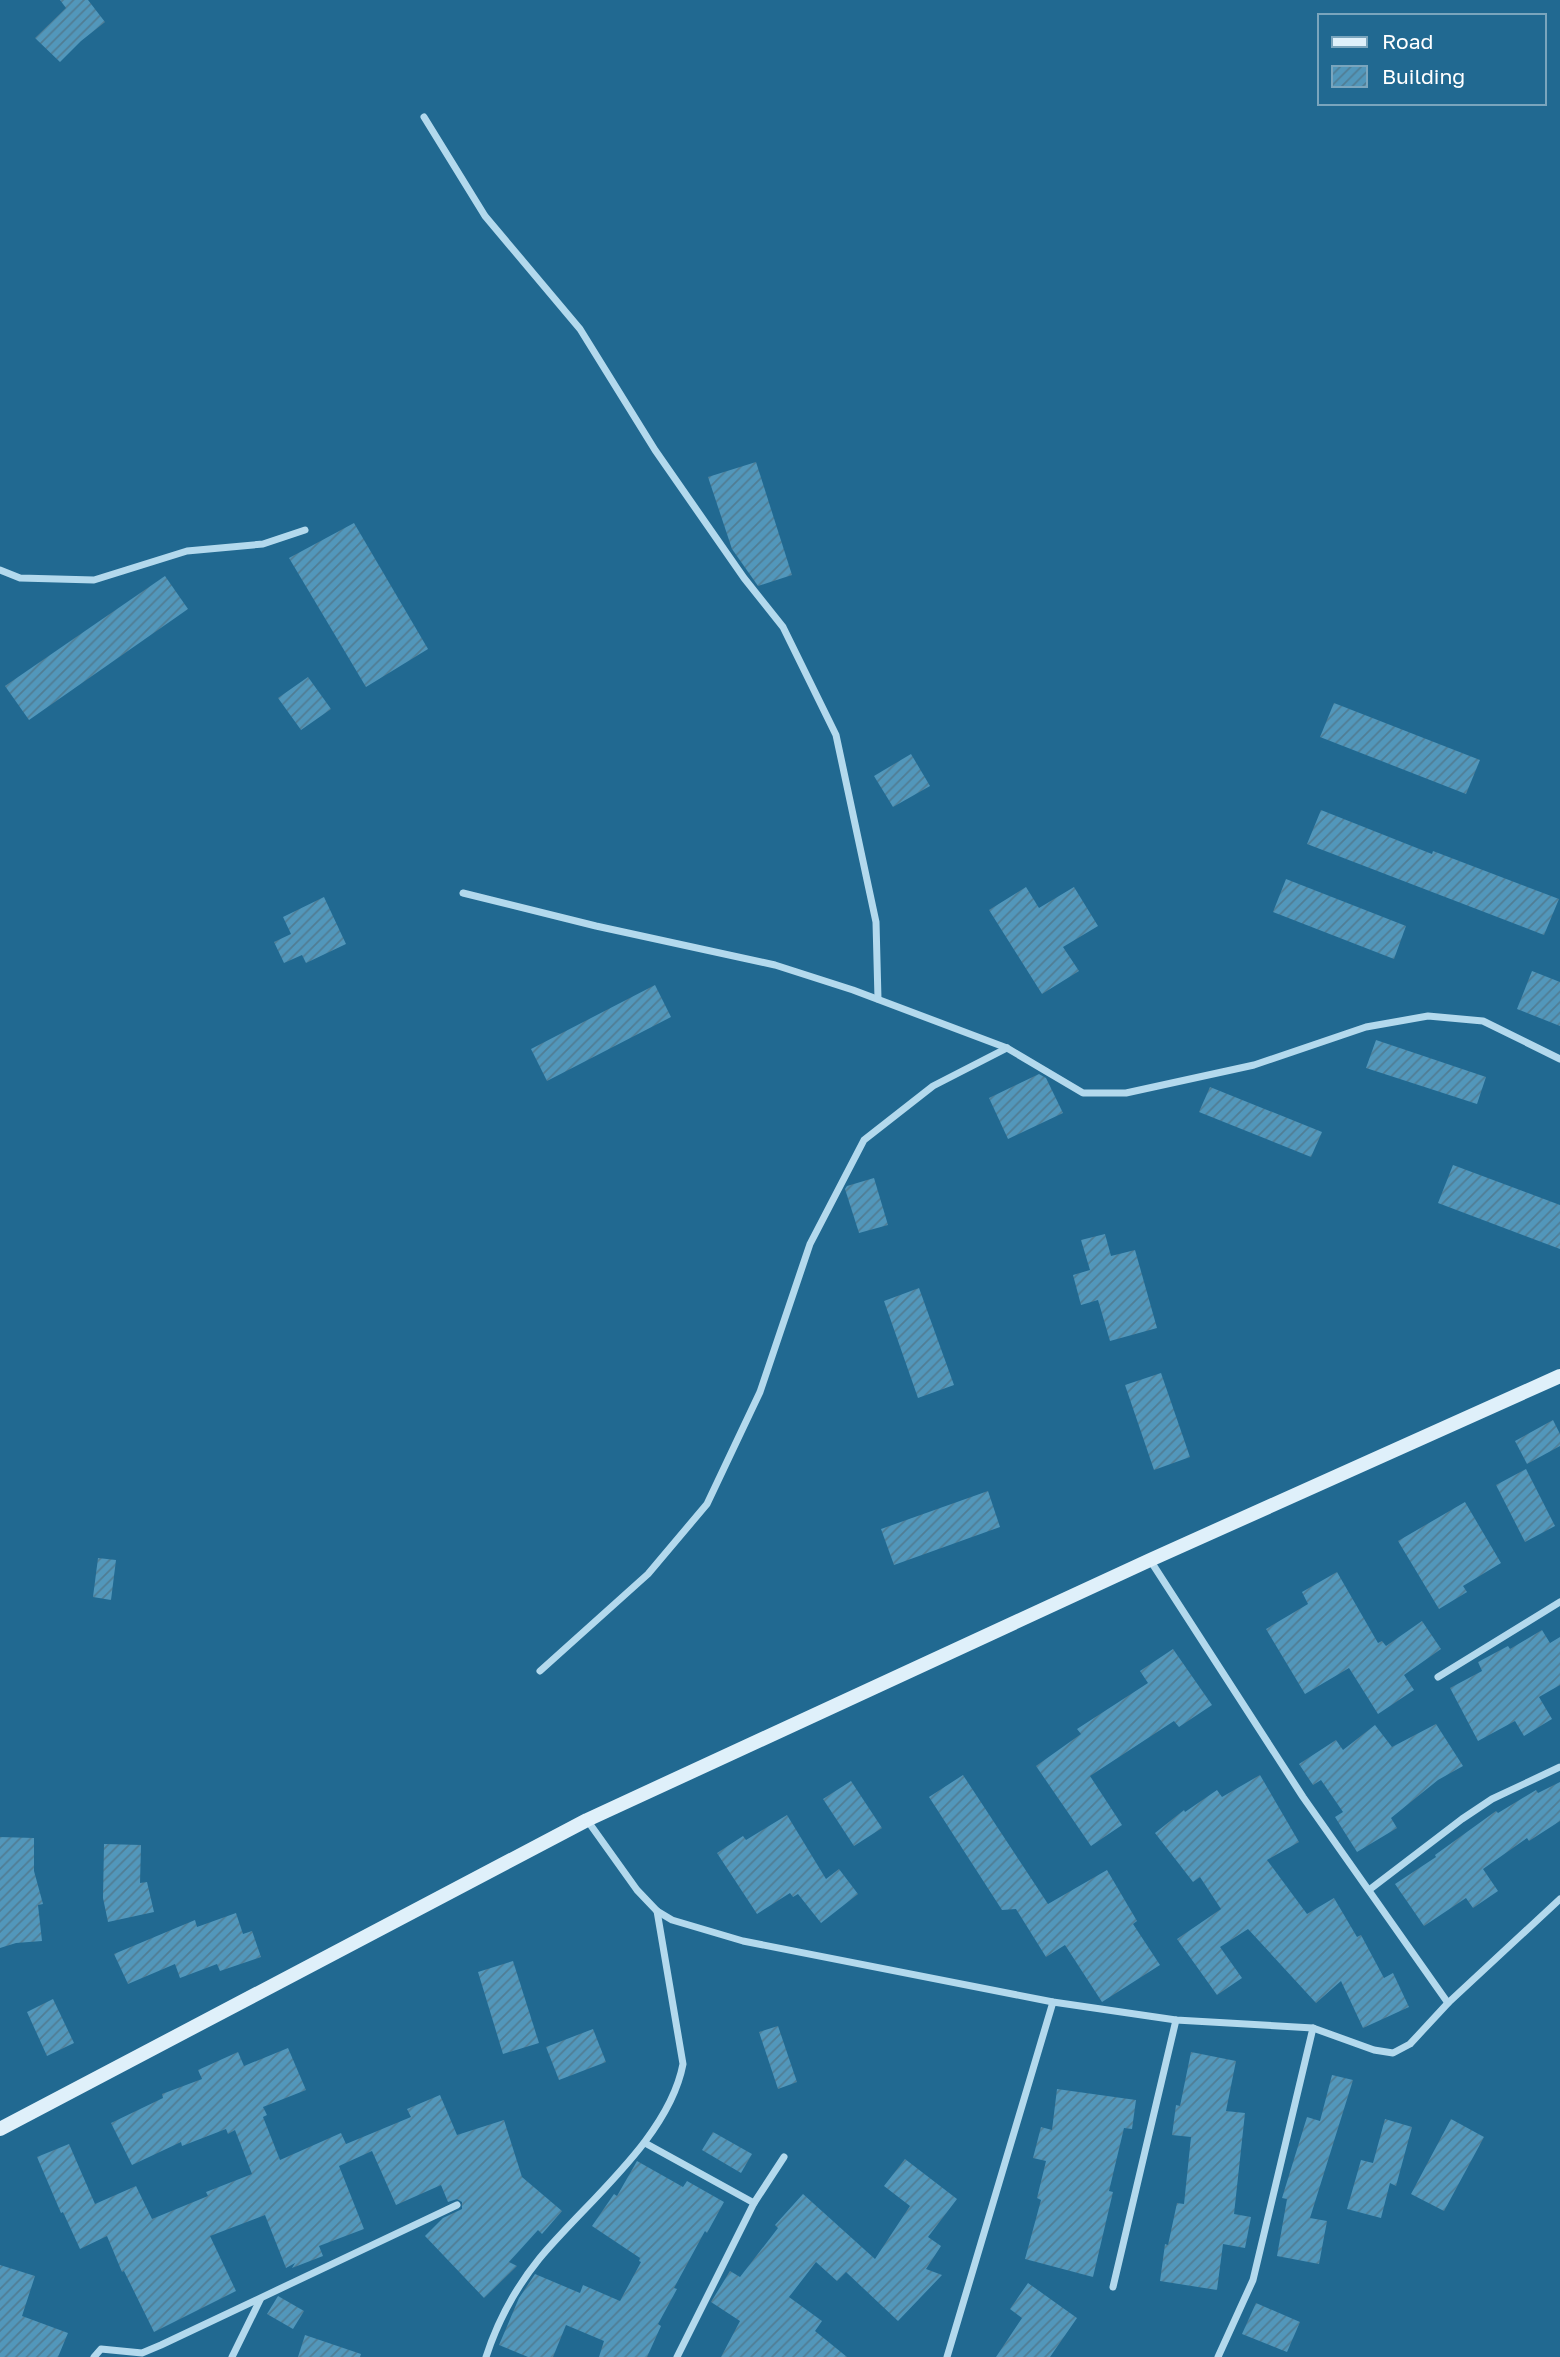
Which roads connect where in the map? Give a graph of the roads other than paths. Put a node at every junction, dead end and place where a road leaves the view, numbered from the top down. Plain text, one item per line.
1 (424, 117) dead end
2 (305, 530) dead end
3 (0, 570) edge
4 (463, 893) dead end
5 (878, 999) junction
6 (1007, 1048) junction
7 (1560, 1059) edge
8 (1560, 1376) edge
9 (1150, 1560) junction
10 (1560, 1602) edge
11 (540, 1671) dead end
12 (1438, 1677) dead end
13 (1560, 1767) edge
14 (587, 1820) junction
15 (1369, 1890) junction
16 (1560, 1899) edge
17 (657, 1911) junction
18 (1053, 2002) junction
19 (1448, 2003) junction
20 (1176, 2020) junction
21 (1313, 2028) junction
22 (0, 2129) edge
23 (645, 2143) junction
24 (784, 2157) dead end
25 (754, 2203) junction
26 (457, 2205) dead end
27 (1113, 2287) dead end
28 (260, 2300) junction
29 (94, 2357) edge
30 (232, 2357) edge
31 (486, 2357) edge
32 (677, 2357) edge
33 (947, 2357) edge
34 (1218, 2357) edge

1 - 5 street
2 - 3 street
4 - 5 street
5 - 6 street
6 - 7 street
6 - 11 street
8 - 9 main road
9 - 14 main road
9 - 15 street
10 - 12 street
13 - 15 street
14 - 17 street
14 - 22 main road
15 - 19 street
16 - 19 street
17 - 18 street
17 - 23 street
18 - 20 street
18 - 33 street
19 - 21 street
20 - 21 street
20 - 27 street
21 - 34 street
23 - 25 street
23 - 31 street
24 - 25 street
25 - 32 street
26 - 28 street
28 - 29 street
28 - 30 street

